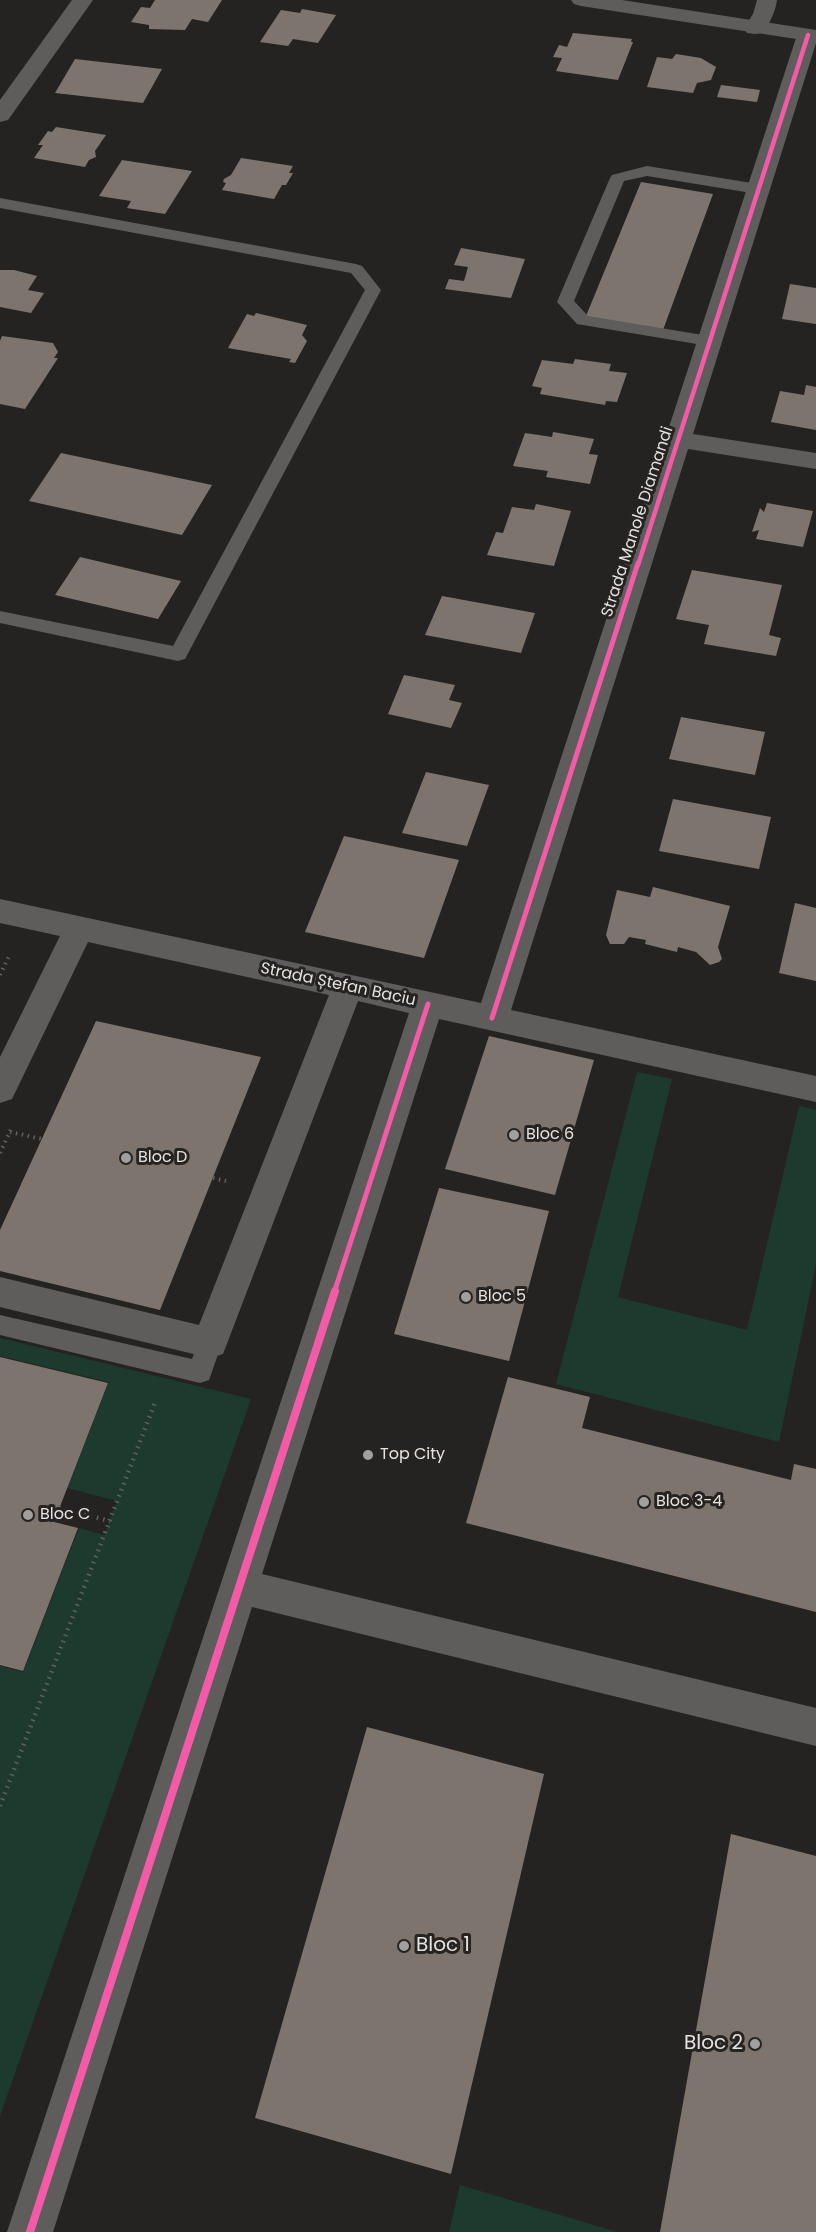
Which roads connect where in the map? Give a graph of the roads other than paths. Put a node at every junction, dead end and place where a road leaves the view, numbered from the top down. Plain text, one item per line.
1 (83, 0) edge
2 (581, 0) edge
3 (768, 0) edge
4 (755, 28) junction
5 (812, 35) edge
6 (0, 115) edge
7 (758, 189) junction
8 (0, 203) edge
9 (709, 341) junction
10 (678, 440) junction
11 (816, 461) edge
12 (0, 617) edge
13 (0, 911) edge
14 (79, 929) junction
15 (347, 988) junction
16 (428, 1004) junction
17 (492, 1018) junction
18 (816, 1089) edge
19 (0, 1090) edge
20 (0, 1292) edge
21 (0, 1324) edge
22 (210, 1343) junction
23 (239, 1586) junction
24 (816, 1727) edge
25 (30, 2232) edge

1 - 6 street
2 - 4 street
3 - 4 street
4 - 5 street
5 - 7 street, Strada Manole Diamandi
7 - 9 street, Strada Manole Diamandi
7 - 9 lane
8 - 12 lane
9 - 10 street, Strada Manole Diamandi
10 - 11 street, Strada Manole Diamandi
10 - 17 street, Strada Manole Diamandi
13 - 14 street, Strada Ștefan Baciu
14 - 15 street, Strada Ștefan Baciu
14 - 19 street
15 - 16 street, Strada Ștefan Baciu
15 - 22 street
16 - 17 street, Strada Ștefan Baciu
16 - 23 street
17 - 18 street, Strada Ștefan Baciu
20 - 22 street
21 - 22 lane
23 - 24 street
23 - 25 street

